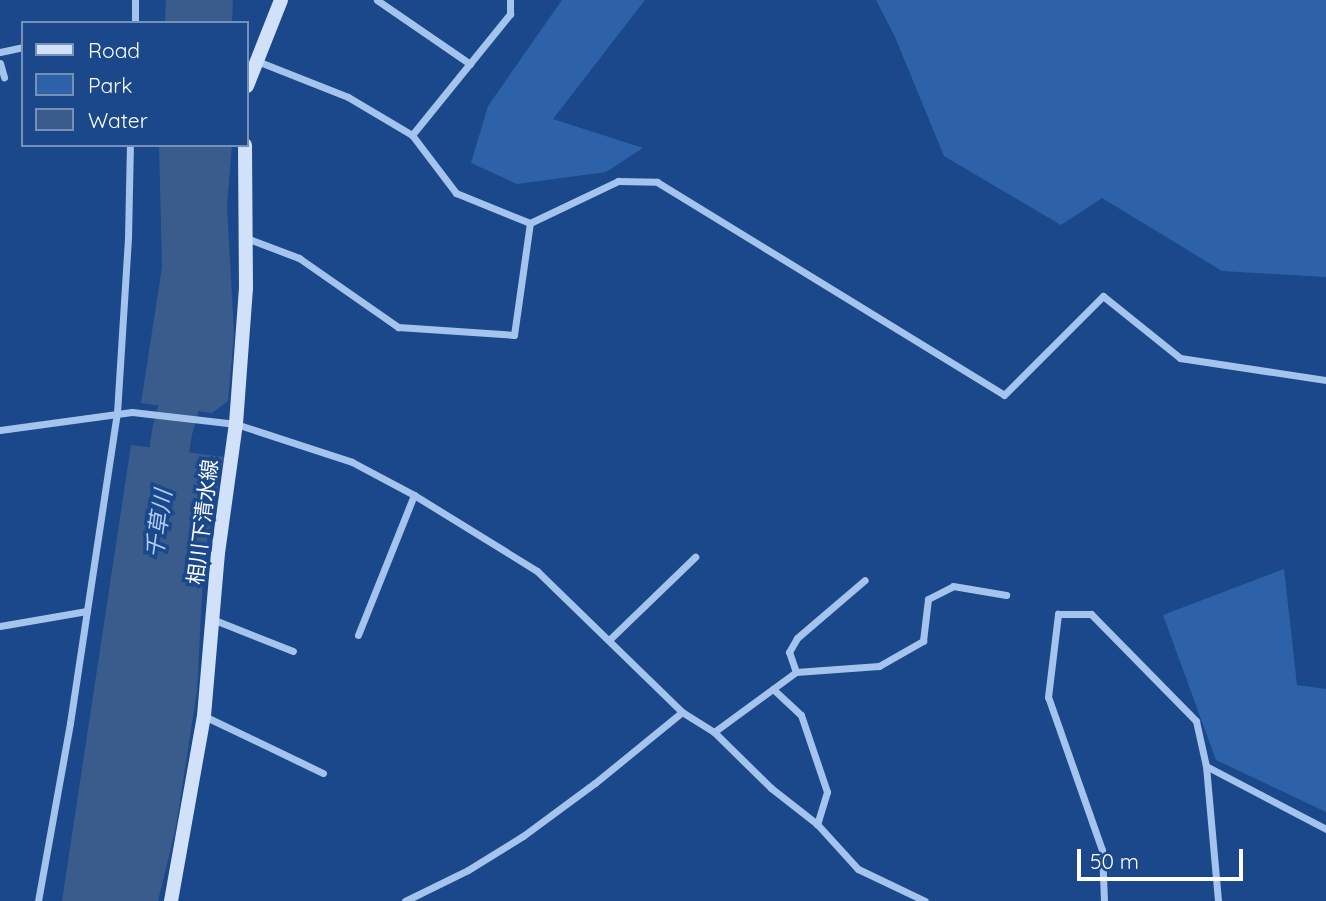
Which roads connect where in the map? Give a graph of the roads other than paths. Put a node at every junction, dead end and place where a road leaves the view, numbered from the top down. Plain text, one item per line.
1 (135, 0) edge
2 (281, 0) edge
3 (377, 0) edge
4 (510, 0) edge
5 (135, 21) edge
6 (21, 47) edge
7 (0, 52) edge
8 (255, 60) junction
9 (0, 63) edge
10 (470, 64) junction
11 (4, 77) dead end
12 (248, 83) edge
13 (412, 135) junction
14 (130, 147) edge
15 (245, 147) edge
16 (530, 223) junction
17 (246, 238) junction
18 (1326, 380) edge
19 (117, 413) junction
20 (229, 423) junction
21 (0, 430) edge
22 (414, 495) junction
23 (695, 557) dead end
24 (865, 580) dead end
25 (1006, 595) dead end
26 (87, 611) junction
27 (212, 619) junction
28 (0, 626) edge
29 (358, 635) dead end
30 (609, 640) junction
31 (293, 651) dead end
32 (796, 672) junction
33 (772, 689) junction
34 (682, 712) junction
35 (204, 716) junction
36 (714, 732) junction
37 (1206, 766) junction
38 (323, 773) dead end
39 (817, 824) junction
40 (1326, 829) edge
41 (38, 901) edge
42 (171, 901) edge
43 (405, 901) edge
44 (925, 901) edge
45 (1104, 901) edge
46 (1218, 901) edge

1 - 5 street
2 - 8 main road
3 - 10 street
4 - 10 street
6 - 7 street
8 - 12 main road
8 - 13 street
9 - 11 street
10 - 13 street
13 - 16 street
14 - 19 street
15 - 17 main road, 相川下清水線
16 - 17 street
16 - 18 street
17 - 20 main road, 相川下清水線
19 - 20 street
19 - 21 street
19 - 26 street
20 - 22 street
20 - 27 main road, 相川下清水線
22 - 29 street
22 - 30 street
23 - 30 street
24 - 32 street
25 - 32 street
26 - 28 street
26 - 41 street
27 - 31 street
27 - 35 main road, 相川下清水線
30 - 34 street
32 - 33 street
33 - 36 street
33 - 39 street
34 - 36 street
34 - 43 street
35 - 38 street
35 - 42 main road, 相川下清水線
36 - 39 street
37 - 40 street
37 - 45 street
37 - 46 street
39 - 44 street

